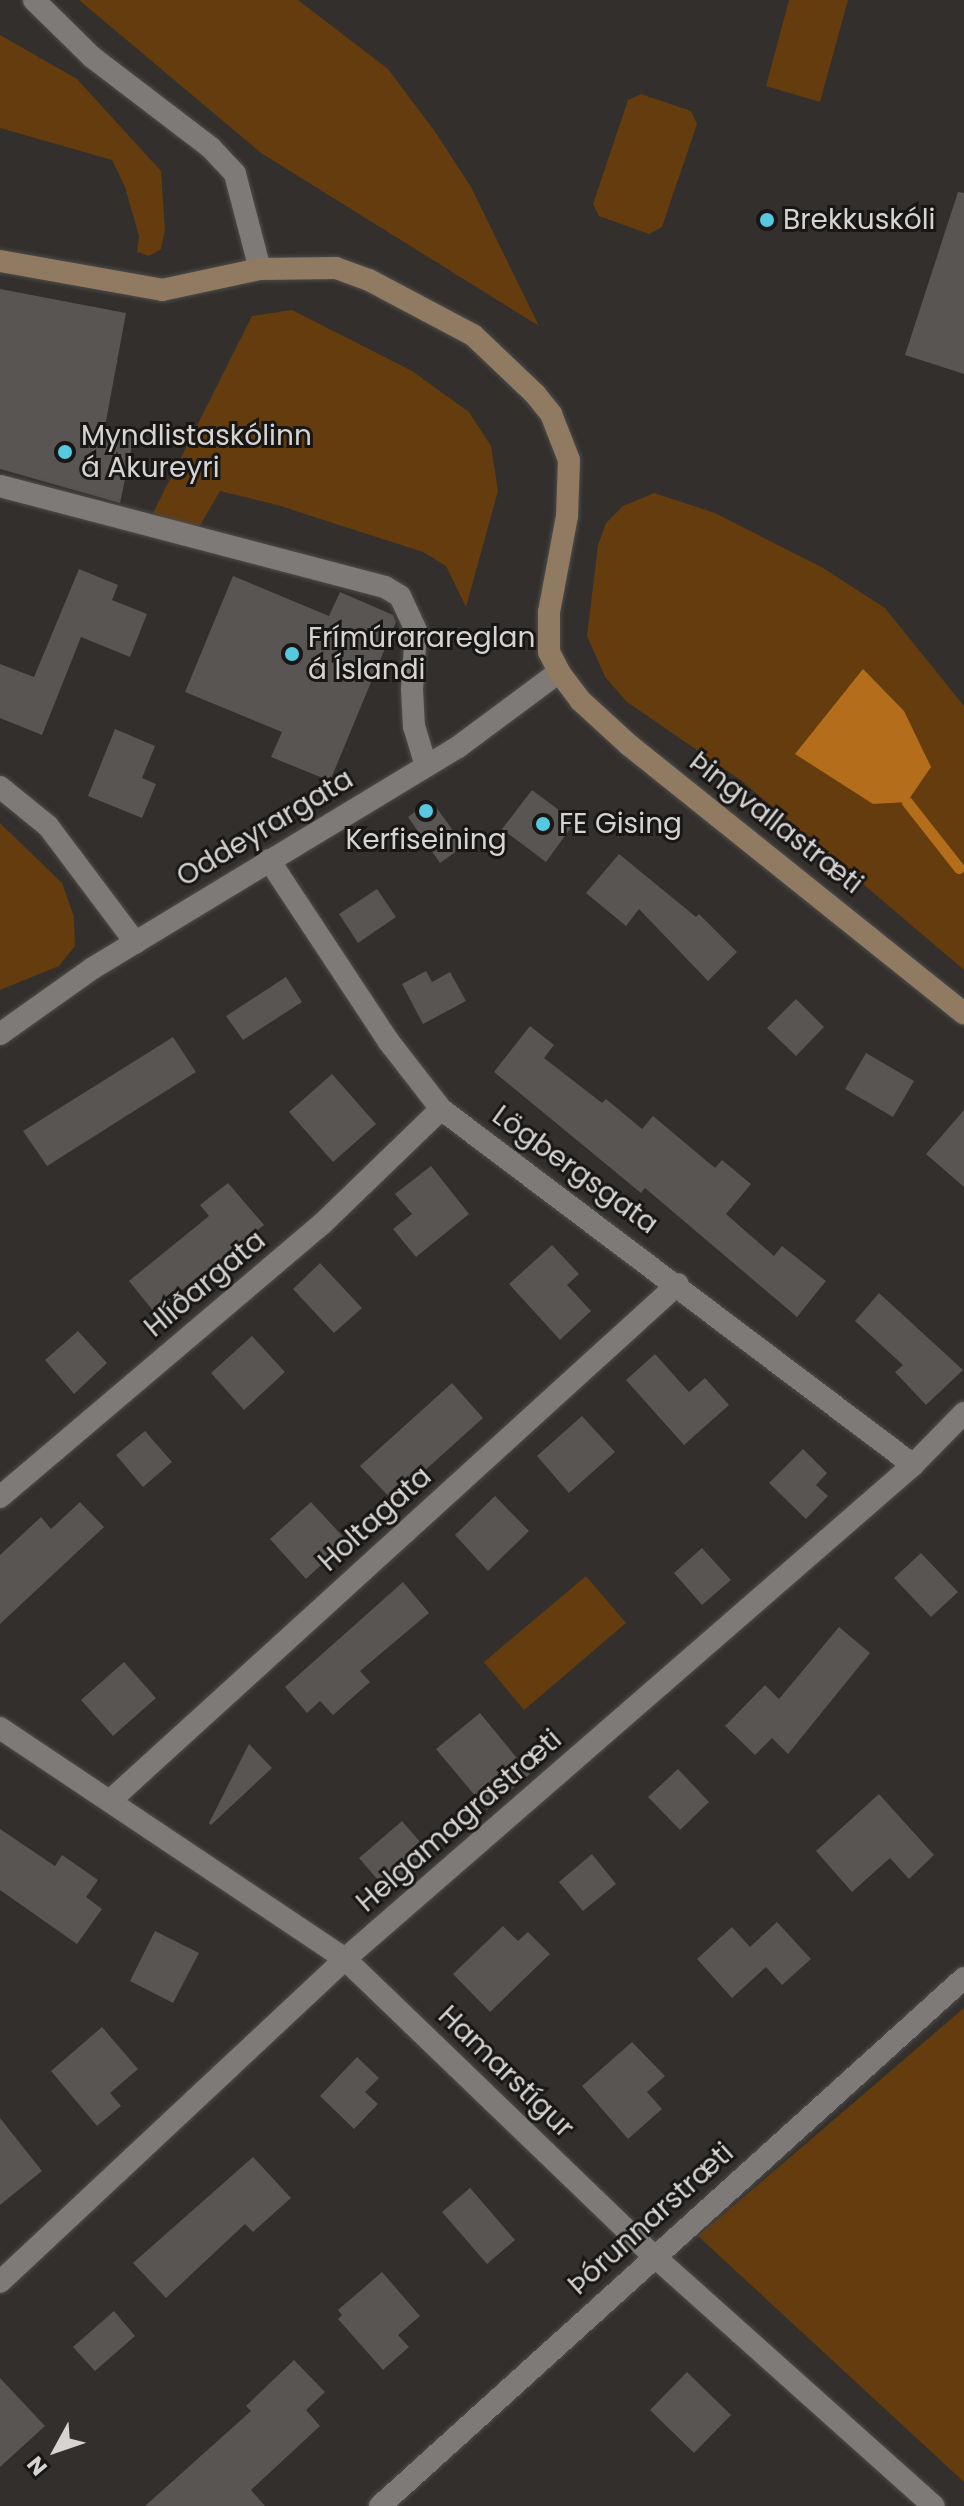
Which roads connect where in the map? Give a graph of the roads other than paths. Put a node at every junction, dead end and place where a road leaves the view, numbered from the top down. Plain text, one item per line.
1 (34, 0) edge
2 (0, 261) edge
3 (260, 269) junction
4 (0, 486) edge
5 (559, 672) junction
6 (426, 766) junction
7 (0, 787) edge
8 (269, 860) junction
9 (136, 943) junction
10 (964, 1013) edge
11 (0, 1034) edge
12 (441, 1109) junction
13 (678, 1284) junction
14 (964, 1413) edge
15 (913, 1465) junction
16 (0, 1497) edge
17 (0, 1728) edge
18 (112, 1799) junction
19 (345, 1959) junction
20 (964, 1978) edge
21 (654, 2256) junction
22 (0, 2282) edge
23 (380, 2506) edge
24 (934, 2506) edge

1 - 3 street
2 - 3 main road
3 - 5 main road
4 - 6 street
5 - 6 street, Oddeyrargata
5 - 10 main road, Þingvallastræti
6 - 8 street, Oddeyrargata
7 - 9 street
8 - 9 street, Oddeyrargata
8 - 12 street, Lögbergsgata
9 - 11 street, Oddeyrargata
12 - 13 street, Lögbergsgata
12 - 16 street, Hlíðargata
13 - 15 street, Lögbergsgata
13 - 18 street, Holtagata
14 - 15 street, Helgamagrastræti
15 - 19 street, Helgamagrastræti
17 - 18 street, Hamarstígur
18 - 19 street, Hamarstígur
19 - 21 street, Hamarstígur
19 - 22 street, Helgamagrastræti
20 - 21 street, Þórunnarstræti
21 - 23 street, Þórunnarstræti
21 - 24 street, Hamarstígur

